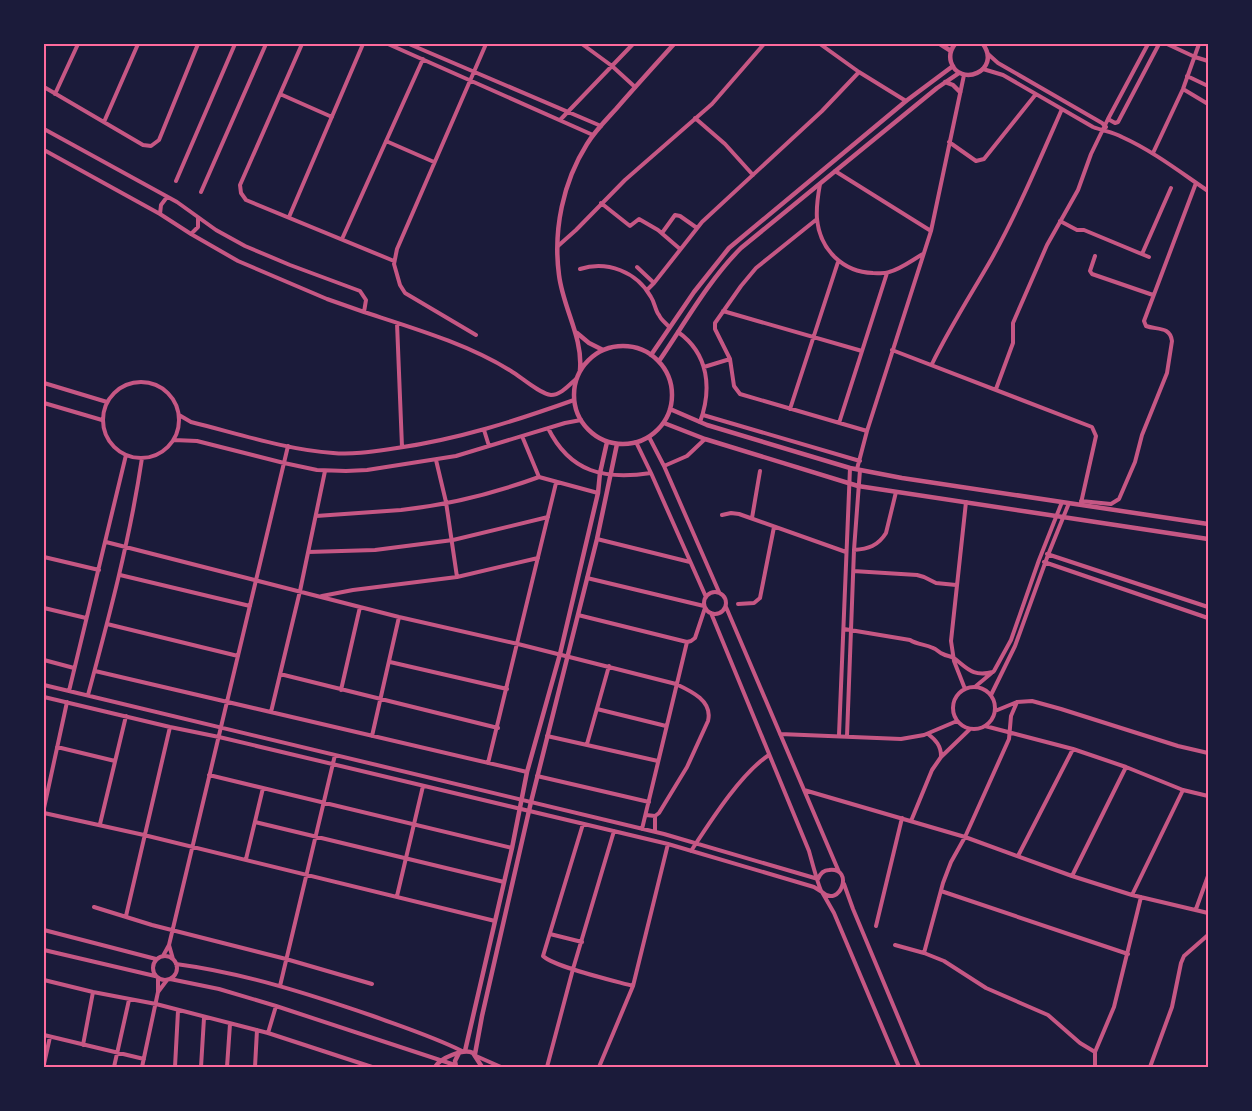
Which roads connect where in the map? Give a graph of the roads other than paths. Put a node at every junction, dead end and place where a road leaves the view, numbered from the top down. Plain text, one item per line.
1 (78, 44) edge
2 (138, 44) edge
3 (198, 44) edge
4 (235, 44) edge
5 (266, 44) edge
6 (302, 44) edge
7 (363, 44) edge
8 (388, 44) edge
9 (409, 44) edge
10 (486, 44) edge
11 (582, 44) edge
12 (633, 44) edge
13 (674, 44) edge
14 (764, 44) edge
15 (820, 44) edge
16 (940, 44) edge
17 (955, 44) edge
18 (983, 44) edge
19 (1148, 44) edge
20 (1159, 44) edge
21 (1167, 44) edge
22 (1199, 44) edge
23 (951, 51) junction
24 (988, 54) junction
25 (1195, 57) junction
26 (423, 60) junction
27 (1208, 61) edge
28 (612, 66) junction
29 (953, 66) junction
30 (983, 69) junction
31 (473, 71) junction
32 (860, 72) junction
33 (962, 74) junction
34 (1188, 76) junction
35 (469, 80) junction
36 (945, 82) junction
37 (1208, 86) edge
38 (44, 87) edge
39 (635, 87) junction
40 (1183, 88) junction
41 (960, 92) junction
42 (56, 94) junction
43 (280, 94) junction
44 (1036, 94) junction
45 (906, 101) junction
46 (1208, 104) edge
47 (1062, 109) junction
48 (568, 112) junction
49 (332, 117) junction
50 (695, 118) junction
51 (1108, 119) junction
52 (560, 120) junction
53 (104, 122) junction
54 (1105, 125) junction
55 (601, 126) junction
56 (44, 129) edge
57 (1102, 130) junction
58 (1109, 131) junction
59 (593, 135) junction
60 (386, 141) junction
61 (950, 142) junction
62 (44, 150) edge
63 (1153, 153) junction
64 (434, 162) junction
65 (835, 171) junction
66 (753, 175) junction
67 (176, 181) dead end
68 (1196, 183) junction
69 (820, 184) junction
70 (1171, 188) dead end
71 (1208, 191) edge
72 (201, 192) dead end
73 (167, 197) junction
74 (601, 203) junction
75 (160, 214) junction
76 (198, 217) junction
77 (289, 217) junction
78 (817, 219) junction
79 (1060, 221) junction
80 (697, 228) junction
81 (931, 231) junction
82 (662, 233) junction
83 (191, 234) junction
84 (342, 239) junction
85 (558, 246) junction
86 (680, 249) junction
87 (923, 254) junction
88 (1142, 254) junction
89 (1095, 256) dead end
90 (1149, 257) dead end
91 (394, 261) junction
92 (838, 262) junction
93 (637, 267) dead end
94 (580, 269) dead end
95 (887, 273) junction
96 (654, 283) junction
97 (646, 290) junction
98 (1153, 294) junction
99 (723, 311) junction
100 (364, 312) junction
101 (397, 323) junction
102 (669, 327) junction
103 (678, 332) junction
104 (577, 333) junction
105 (476, 335) dead end
106 (814, 337) junction
107 (603, 350) junction
108 (892, 350) junction
109 (862, 351) junction
110 (651, 355) junction
111 (730, 359) junction
112 (659, 362) junction
113 (932, 364) junction
114 (704, 367) junction
115 (580, 370) junction
116 (576, 379) junction
117 (44, 383) edge
118 (996, 389) junction
119 (574, 400) junction
120 (107, 402) junction
121 (44, 403) edge
122 (670, 409) junction
123 (790, 409) junction
124 (703, 414) junction
125 (179, 415) junction
126 (102, 420) junction
127 (581, 420) junction
128 (700, 422) junction
129 (664, 423) junction
130 (839, 423) junction
131 (548, 428) junction
132 (484, 430) junction
133 (867, 432) junction
134 (522, 436) junction
135 (649, 437) junction
136 (705, 439) junction
137 (174, 440) junction
138 (608, 442) junction
139 (636, 442) junction
140 (617, 444) junction
141 (288, 446) junction
142 (489, 446) junction
143 (402, 447) junction
144 (126, 456) junction
145 (142, 458) junction
146 (436, 460) junction
147 (860, 460) junction
148 (284, 463) junction
149 (664, 466) junction
150 (850, 468) junction
151 (859, 469) junction
152 (325, 471) junction
153 (760, 471) dead end
154 (600, 473) junction
155 (651, 473) junction
156 (609, 476) junction
157 (539, 477) junction
158 (556, 483) junction
159 (849, 484) junction
160 (858, 486) junction
161 (896, 492) junction
162 (598, 493) junction
163 (446, 502) junction
164 (966, 502) junction
165 (1062, 502) junction
166 (1069, 503) junction
167 (1081, 503) junction
168 (722, 515) dead end
169 (316, 516) junction
170 (1056, 516) junction
171 (548, 517) junction
172 (1064, 517) junction
173 (752, 518) junction
174 (1208, 524) edge
175 (774, 527) junction
176 (597, 539) junction
177 (1208, 539) edge
178 (453, 540) junction
179 (106, 542) junction
180 (125, 547) junction
181 (854, 550) junction
182 (308, 552) junction
183 (846, 552) junction
184 (1042, 553) junction
185 (1048, 555) junction
186 (44, 557) edge
187 (538, 558) junction
188 (1039, 560) junction
189 (690, 562) junction
190 (1045, 562) junction
191 (99, 570) junction
192 (853, 571) junction
193 (120, 575) junction
194 (457, 577) junction
195 (587, 578) junction
196 (256, 580) junction
197 (956, 585) junction
198 (300, 591) junction
199 (719, 592) junction
200 (321, 596) junction
201 (706, 597) junction
202 (738, 604) dead end
203 (250, 606) junction
204 (360, 607) junction
205 (705, 607) junction
206 (726, 607) junction
207 (44, 608) edge
208 (1208, 608) edge
209 (711, 614) junction
210 (578, 615) junction
211 (399, 617) junction
212 (86, 618) junction
213 (1208, 618) edge
214 (107, 624) junction
215 (844, 629) junction
216 (851, 630) junction
217 (686, 642) junction
218 (518, 644) junction
219 (560, 654) junction
220 (238, 656) junction
221 (567, 657) junction
222 (953, 657) junction
223 (44, 660) edge
224 (390, 662) junction
225 (609, 666) junction
226 (74, 668) junction
227 (95, 671) junction
228 (994, 671) junction
229 (280, 674) junction
230 (676, 684) junction
231 (44, 685) edge
232 (976, 686) junction
233 (965, 688) junction
234 (341, 690) junction
235 (507, 690) junction
236 (69, 691) junction
237 (991, 695) junction
238 (88, 696) junction
239 (44, 697) edge
240 (381, 699) junction
241 (227, 701) junction
242 (67, 702) junction
243 (1017, 702) junction
244 (597, 709) junction
245 (995, 711) junction
246 (271, 712) junction
247 (126, 716) junction
248 (957, 721) junction
249 (666, 726) junction
250 (985, 726) junction
251 (170, 727) junction
252 (221, 727) junction
253 (498, 728) junction
254 (970, 729) junction
255 (1010, 732) junction
256 (780, 734) junction
257 (928, 734) junction
258 (839, 735) junction
259 (372, 736) junction
260 (547, 736) junction
261 (847, 736) junction
262 (218, 737) junction
263 (587, 744) junction
264 (58, 747) junction
265 (1073, 749) junction
266 (1208, 753) edge
267 (335, 755) junction
268 (769, 755) junction
269 (941, 758) junction
270 (115, 761) junction
271 (658, 761) junction
272 (488, 763) junction
273 (333, 764) junction
274 (1126, 767) junction
275 (527, 772) junction
276 (209, 775) junction
277 (537, 776) junction
278 (423, 786) junction
279 (262, 788) junction
280 (804, 790) junction
281 (1183, 790) junction
282 (1208, 796) edge
283 (522, 800) junction
284 (324, 802) junction
285 (531, 802) junction
286 (649, 802) junction
287 (44, 808) edge
288 (520, 809) junction
289 (529, 811) junction
290 (44, 812) edge
291 (646, 815) junction
292 (655, 816) junction
293 (902, 818) junction
294 (911, 821) junction
295 (255, 822) junction
296 (100, 824) junction
297 (583, 824) junction
298 (414, 825) junction
299 (642, 829) junction
300 (614, 831) junction
301 (656, 832) junction
302 (144, 835) junction
303 (316, 838) junction
304 (965, 838) junction
305 (696, 843) junction
306 (668, 844) junction
307 (192, 848) junction
308 (512, 848) junction
309 (691, 851) junction
310 (1018, 856) junction
311 (406, 858) junction
312 (246, 859) junction
313 (307, 874) junction
314 (840, 874) junction
315 (1072, 876) junction
316 (1208, 876) edge
317 (818, 879) junction
318 (844, 881) junction
319 (504, 882) junction
320 (941, 891) junction
321 (822, 892) junction
322 (1132, 895) junction
323 (397, 896) junction
324 (1140, 897) junction
325 (94, 907) dead end
326 (1196, 909) junction
327 (1208, 913) edge
328 (126, 916) junction
329 (495, 921) junction
330 (876, 926) dead end
331 (44, 930) edge
332 (173, 930) junction
333 (550, 934) junction
334 (1208, 935) edge
335 (582, 942) junction
336 (169, 945) junction
337 (895, 945) dead end
338 (44, 950) edge
339 (924, 952) junction
340 (1128, 954) junction
341 (163, 956) junction
342 (156, 959) junction
343 (173, 959) junction
344 (286, 959) junction
345 (176, 964) junction
346 (573, 969) junction
347 (157, 977) junction
348 (44, 980) edge
349 (169, 980) junction
350 (372, 984) dead end
351 (280, 986) junction
352 (633, 986) junction
353 (93, 992) junction
354 (158, 992) junction
355 (129, 1000) junction
356 (156, 1004) junction
357 (276, 1006) junction
358 (178, 1010) junction
359 (204, 1018) junction
360 (230, 1024) junction
361 (257, 1030) junction
362 (268, 1033) junction
363 (44, 1035) edge
364 (50, 1037) junction
365 (83, 1045) junction
366 (462, 1051) junction
367 (1095, 1052) junction
368 (117, 1053) junction
369 (476, 1057) junction
370 (144, 1060) junction
371 (441, 1060) junction
372 (44, 1064) edge
373 (256, 1066) edge
374 (456, 1066) edge
375 (114, 1067) edge
376 (142, 1067) edge
377 (174, 1067) edge
378 (201, 1067) edge
379 (227, 1067) edge
380 (372, 1067) edge
381 (434, 1067) edge
382 (476, 1067) edge
383 (482, 1067) edge
384 (501, 1067) edge
385 (547, 1067) edge
386 (600, 1067) edge
387 (899, 1067) edge
388 (919, 1067) edge
389 (1095, 1067) edge
390 (1150, 1067) edge

1 - 42 street
2 - 53 street
3 - 53 street
4 - 67 street
5 - 72 street
6 - 43 street
7 - 49 street
8 - 26 street
9 - 31 street
10 - 31 street
11 - 28 street
12 - 28 street
13 - 39 street
14 - 50 street
15 - 32 street
16 - 23 street
17 - 23 street
18 - 24 street
19 - 51 street
20 - 51 street
21 - 25 street
22 - 25 street
23 - 29 street
24 - 30 street
24 - 54 street
25 - 27 street
25 - 34 street
26 - 35 street
26 - 60 street
28 - 39 street
28 - 48 street
29 - 33 street
29 - 45 street
30 - 33 street
30 - 44 street
31 - 35 street
31 - 48 street
32 - 45 street
32 - 66 street
33 - 36 street
33 - 41 street
34 - 37 street
34 - 40 street
35 - 52 street
35 - 64 street
36 - 41 street
36 - 65 street
38 - 42 street
39 - 55 street
40 - 46 street
40 - 63 street
41 - 61 street
42 - 53 street
43 - 49 street
43 - 77 street
44 - 47 street
44 - 61 street
45 - 102 street
47 - 57 street
47 - 113 street
48 - 52 street
48 - 55 street
49 - 77 street
50 - 66 street
50 - 74 street
51 - 54 street
52 - 59 street
54 - 57 street
54 - 58 street
55 - 59 street
56 - 73 street
57 - 58 street
57 - 79 street
58 - 63 street
59 - 85 street
60 - 64 street
60 - 84 street
61 - 81 street
62 - 75 street
63 - 68 street
64 - 91 street
65 - 69 street
65 - 81 street
66 - 80 street
68 - 71 street
68 - 98 street
69 - 78 street
69 - 103 street
70 - 88 street
73 - 75 street
73 - 76 street
74 - 82 street
74 - 85 street
75 - 83 street
76 - 83 street
76 - 100 street
77 - 84 street
78 - 92 street
78 - 99 street
79 - 88 street
79 - 118 street
80 - 82 street
80 - 86 street
81 - 87 street
82 - 86 street
83 - 100 street
84 - 91 street
85 - 104 street
86 - 96 street
87 - 95 street
87 - 108 street
88 - 90 street
89 - 98 street
91 - 105 street
92 - 95 street
92 - 106 street
93 - 96 street
94 - 97 street
95 - 109 street
96 - 97 street
97 - 102 street
98 - 167 street
99 - 106 street
99 - 111 street
100 - 101 street
101 - 116 street
101 - 143 street
102 - 110 street
103 - 112 street
103 - 114 street
104 - 107 street
104 - 115 street
106 - 109 street
106 - 123 street
107 - 110 street
107 - 115 street
108 - 113 street
108 - 133 street
109 - 130 street
110 - 112 street
111 - 114 street
111 - 123 street
112 - 122 street
113 - 118 street
114 - 124 street
115 - 116 street
116 - 119 street
117 - 120 street
118 - 167 street
119 - 127 street
119 - 132 street
120 - 125 street
120 - 126 street
121 - 126 street
122 - 128 street
122 - 129 street
123 - 130 street
124 - 128 street
124 - 147 street
125 - 137 street
125 - 141 street
126 - 144 street
127 - 131 street
127 - 138 street
128 - 150 street
129 - 135 street
129 - 136 street
130 - 133 street
131 - 134 street
131 - 154 street
132 - 142 street
132 - 143 street
133 - 147 street
134 - 142 street
134 - 157 street
135 - 139 street
135 - 149 street
136 - 149 street
136 - 159 street
137 - 145 street
137 - 148 street
138 - 140 street
138 - 154 street
139 - 140 street
139 - 155 street
140 - 156 street
141 - 143 street
141 - 148 street
142 - 146 street
144 - 145 street
144 - 179 street
145 - 180 street
146 - 152 street
146 - 163 street
147 - 151 street
148 - 152 street
148 - 196 street
149 - 199 street
150 - 151 street
150 - 159 street
151 - 160 street
151 - 165 street
152 - 169 street
153 - 173 street
154 - 156 street
154 - 162 street
155 - 156 street
155 - 189 street
156 - 176 street
157 - 158 street
157 - 163 street
158 - 162 street
158 - 171 street
159 - 160 street
159 - 183 street
160 - 161 street
160 - 181 street
161 - 164 street
161 - 181 street
162 - 219 street
163 - 169 street
163 - 178 street
164 - 170 street
164 - 197 street
165 - 166 street
165 - 170 street
166 - 167 street
166 - 172 street
167 - 174 street
168 - 173 street
169 - 182 street
170 - 172 street
170 - 184 street
171 - 178 street
171 - 187 street
172 - 177 street
172 - 185 street
173 - 175 street
175 - 183 street
175 - 202 street
176 - 189 street
176 - 195 street
178 - 182 street
178 - 194 street
179 - 180 street
179 - 191 street
180 - 193 street
180 - 196 street
181 - 192 street
182 - 198 street
183 - 215 street
184 - 185 street
184 - 188 street
185 - 190 street
185 - 208 street
186 - 191 street
187 - 194 street
187 - 218 street
188 - 190 street
188 - 228 street
189 - 201 street
190 - 213 street
190 - 237 street
191 - 212 street
192 - 197 street
192 - 216 street
193 - 203 street
193 - 214 street
194 - 200 street
195 - 205 street
195 - 210 street
196 - 198 street
196 - 203 street
197 - 222 street
198 - 200 street
198 - 229 street
199 - 201 street
199 - 206 street
200 - 204 street
201 - 205 street
203 - 220 street
204 - 211 street
204 - 234 street
205 - 209 street
205 - 217 street
206 - 209 street
206 - 256 street
207 - 212 street
209 - 268 street
210 - 217 street
210 - 221 street
211 - 218 street
211 - 224 street
212 - 226 street
214 - 220 street
214 - 227 street
215 - 216 street
215 - 258 street
216 - 222 street
216 - 261 street
217 - 230 street
218 - 219 street
218 - 235 street
219 - 221 street
219 - 275 street
220 - 241 street
221 - 225 street
221 - 260 street
222 - 228 street
222 - 233 street
223 - 226 street
224 - 235 street
224 - 240 street
225 - 230 street
225 - 244 street
226 - 236 street
227 - 238 street
227 - 241 street
228 - 232 street
229 - 234 street
229 - 246 street
230 - 249 street
230 - 292 street
231 - 236 street
232 - 233 street
232 - 237 street
233 - 248 street
234 - 240 street
235 - 253 street
236 - 238 street
237 - 245 street
238 - 252 street
239 - 242 street
240 - 253 street
240 - 259 street
241 - 246 street
241 - 252 street
242 - 247 street
242 - 264 street
243 - 245 street
243 - 255 street
243 - 266 street
244 - 249 street
244 - 263 street
245 - 250 street
246 - 259 street
247 - 251 street
247 - 270 street
248 - 254 street
248 - 257 street
249 - 271 street
250 - 254 street
250 - 255 street
251 - 262 street
251 - 302 street
252 - 262 street
252 - 267 street
253 - 272 street
254 - 269 street
255 - 265 street
255 - 304 street
256 - 258 street
256 - 280 street
257 - 261 street
257 - 269 street
258 - 261 street
259 - 272 street
260 - 263 street
260 - 277 street
262 - 273 street
262 - 276 street
263 - 271 street
264 - 270 street
264 - 287 street
265 - 274 street
265 - 310 street
267 - 273 street
267 - 283 street
268 - 305 street
268 - 317 street
269 - 294 street
270 - 296 street
271 - 286 street
272 - 275 street
273 - 278 street
273 - 284 street
274 - 281 street
274 - 315 street
275 - 283 street
276 - 279 street
276 - 307 street
277 - 285 street
277 - 286 street
278 - 288 street
278 - 298 street
279 - 284 street
279 - 295 street
280 - 293 street
280 - 314 street
281 - 282 street
281 - 322 street
283 - 285 street
283 - 288 street
284 - 298 street
284 - 303 street
285 - 289 street
285 - 299 street
286 - 291 street
288 - 289 street
288 - 308 street
289 - 297 street
289 - 369 street
290 - 296 street
291 - 292 street
291 - 299 street
292 - 301 street
293 - 294 street
293 - 330 street
294 - 304 street
295 - 303 street
295 - 312 street
296 - 302 street
297 - 300 street
297 - 333 street
298 - 308 street
298 - 311 street
299 - 301 street
300 - 306 street
300 - 335 street
301 - 305 street
302 - 307 street
302 - 328 street
303 - 311 street
303 - 313 street
304 - 310 street
304 - 320 street
305 - 309 street
305 - 317 street
306 - 309 street
306 - 352 street
307 - 312 street
307 - 332 street
308 - 319 street
309 - 321 street
310 - 315 street
311 - 319 street
311 - 323 street
312 - 313 street
313 - 323 street
313 - 344 street
314 - 317 street
314 - 318 street
315 - 322 street
316 - 326 street
317 - 321 street
318 - 321 street
318 - 388 street
319 - 329 street
320 - 339 street
320 - 340 street
321 - 387 street
322 - 324 street
323 - 329 street
324 - 326 street
324 - 340 street
325 - 328 street
326 - 327 street
328 - 332 street
329 - 366 street
331 - 342 street
332 - 336 street
332 - 344 street
333 - 335 street
333 - 346 street
334 - 390 street
335 - 346 street
336 - 341 street
336 - 343 street
337 - 339 street
338 - 347 street
339 - 367 street
340 - 367 street
341 - 342 street
341 - 343 street
342 - 347 street
343 - 345 street
344 - 350 street
344 - 351 street
345 - 349 street
345 - 351 street
346 - 352 street
346 - 385 street
347 - 349 street
347 - 354 street
348 - 353 street
349 - 354 street
349 - 357 street
351 - 366 street
352 - 386 street
353 - 355 street
353 - 365 street
354 - 356 street
355 - 356 street
355 - 368 street
356 - 358 street
356 - 370 street
357 - 362 street
357 - 371 street
358 - 359 street
358 - 377 street
359 - 360 street
359 - 378 street
360 - 361 street
360 - 379 street
361 - 362 street
361 - 373 street
362 - 380 street
363 - 364 street
364 - 365 street
364 - 372 street
365 - 368 street
366 - 369 street
366 - 371 street
366 - 374 street
367 - 389 street
368 - 370 street
368 - 375 street
369 - 382 street
369 - 383 street
369 - 384 street
370 - 376 street
371 - 374 street
371 - 381 street

